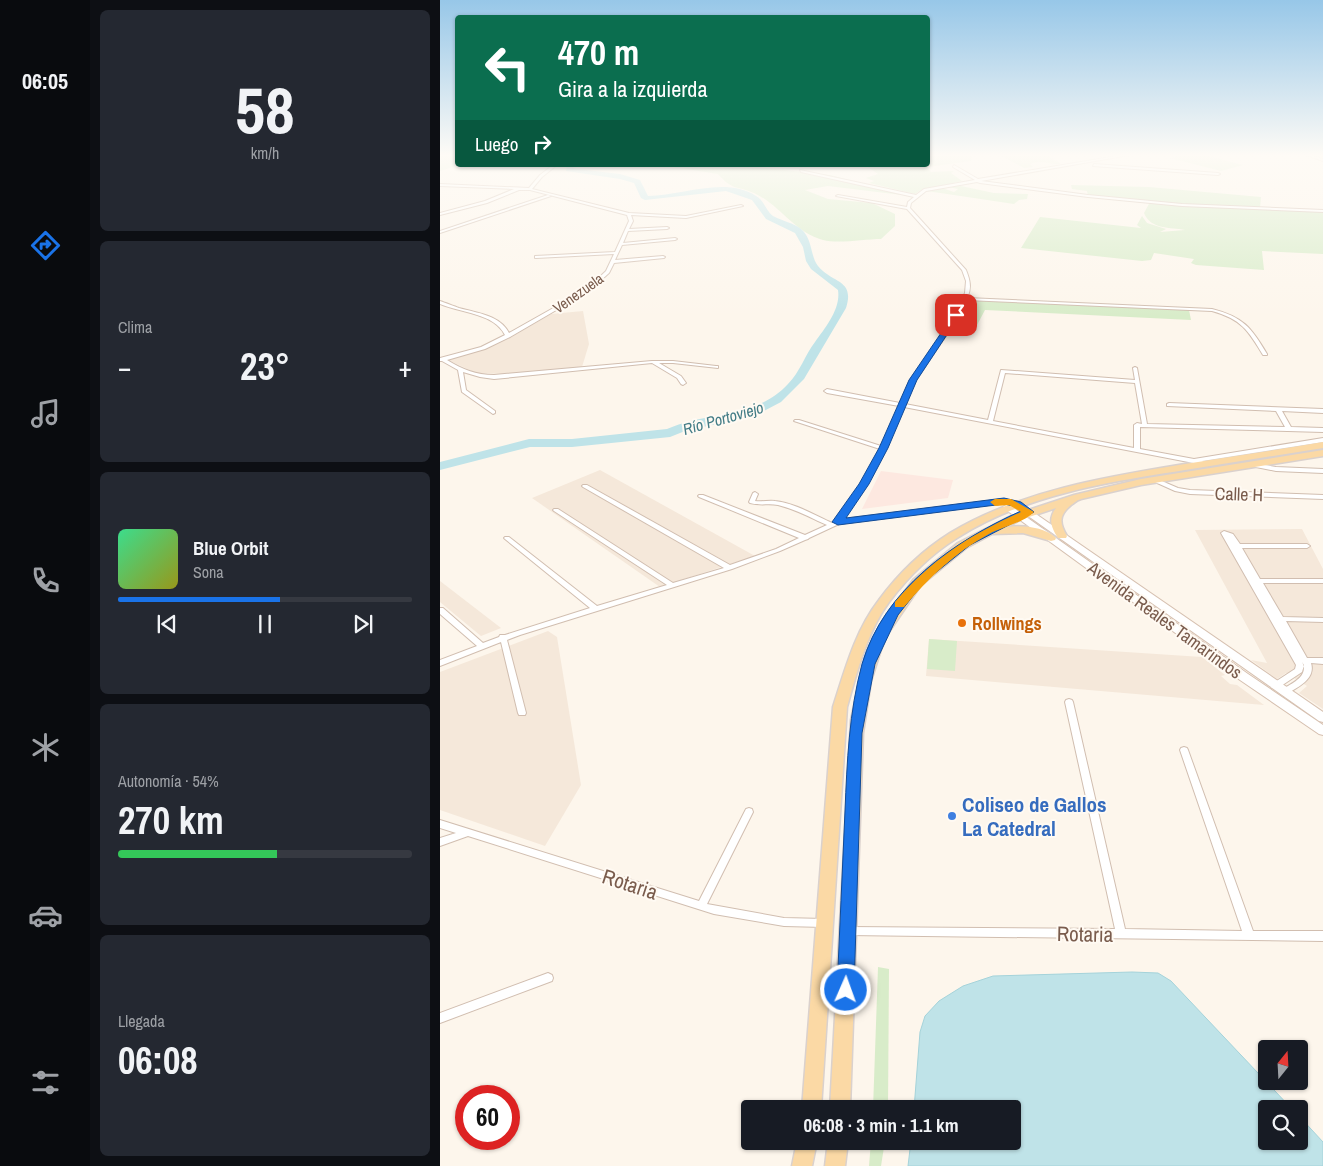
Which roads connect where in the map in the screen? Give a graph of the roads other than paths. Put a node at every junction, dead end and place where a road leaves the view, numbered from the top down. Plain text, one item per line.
1 (461, 208) edge
2 (511, 208) edge
3 (604, 208) edge
4 (729, 208) edge
5 (908, 208) edge
6 (1265, 208) edge
7 (1323, 211) edge
8 (440, 214) edge
9 (629, 214) junction
10 (667, 228) dead end
11 (628, 230) junction
12 (440, 232) edge
13 (675, 239) dead end
14 (622, 244) junction
15 (617, 253) junction
16 (536, 257) dead end
17 (663, 257) dead end
18 (612, 262) junction
19 (965, 299) junction
20 (440, 302) edge
21 (508, 336) junction
22 (1265, 354) dead end
23 (441, 360) edge
24 (652, 362) junction
25 (716, 367) dead end
26 (1135, 368) dead end
27 (460, 370) junction
28 (1137, 382) junction
29 (683, 383) dead end
30 (827, 391) dead end
31 (1170, 405) dead end
32 (903, 406) junction
33 (1278, 409) junction
34 (1323, 411) edge
35 (493, 412) dead end
36 (797, 422) dead end
37 (990, 422) junction
38 (1145, 425) junction
39 (1289, 430) junction
40 (1323, 430) edge
41 (1323, 440) edge
42 (1323, 445) edge
43 (883, 448) junction
44 (1137, 450) junction
45 (1323, 453) edge
46 (1191, 461) junction
47 (1206, 464) junction
48 (1280, 465) junction
49 (1323, 471) edge
50 (1157, 481) junction
51 (585, 486) dead end
52 (1095, 493) junction
53 (755, 494) dead end
54 (700, 496) dead end
55 (1323, 497) edge
56 (556, 510) dead end
57 (1018, 510) junction
58 (835, 524) junction
59 (1062, 536) junction
60 (507, 538) dead end
61 (806, 538) junction
62 (1051, 538) junction
63 (974, 539) junction
64 (1306, 546) dead end
65 (730, 568) junction
66 (1254, 581) junction
67 (1323, 581) edge
68 (673, 586) junction
69 (596, 609) junction
70 (440, 610) edge
71 (1277, 619) junction
72 (1323, 620) edge
73 (503, 637) junction
74 (482, 646) junction
75 (1301, 661) junction
76 (1323, 661) edge
77 (440, 663) edge
78 (1280, 689) junction
79 (1069, 702) dead end
80 (522, 713) dead end
81 (1323, 718) edge
82 (1323, 732) edge
83 (1184, 750) dead end
84 (749, 812) dead end
85 (440, 824) edge
86 (467, 832) junction
87 (440, 842) edge
88 (700, 906) junction
89 (824, 923) junction
90 (848, 931) junction
91 (1121, 934) junction
92 (1249, 935) junction
93 (1323, 936) edge
94 (548, 978) dead end
95 (440, 1018) edge
96 (812, 1100) edge
97 (840, 1100) edge
98 (805, 1150) edge
99 (837, 1150) edge
100 (802, 1166) edge
101 (835, 1166) edge

1 - 8 street
2 - 12 street
3 - 9 street
4 - 9 street
5 - 19 street
6 - 7 street
9 - 11 street, Venezuela
10 - 11 street
11 - 14 street, Venezuela
13 - 14 street
14 - 15 street, Venezuela
15 - 16 street
15 - 18 street, Venezuela
17 - 18 street
18 - 21 street, Venezuela
19 - 22 street
19 - 32 street
20 - 21 street
21 - 23 street, Venezuela
23 - 27 street
24 - 25 street
24 - 27 street
24 - 29 street
26 - 28 street
27 - 35 street
28 - 37 street
28 - 38 street
30 - 32 street
31 - 33 street
32 - 37 street
32 - 43 street
33 - 34 street
33 - 39 street
36 - 43 street
37 - 44 street
38 - 39 street
38 - 44 street
39 - 40 street
41 - 46 street
42 - 47 main road
43 - 58 street
44 - 46 street
45 - 48 main road
46 - 47 street
47 - 57 main road
48 - 49 street
48 - 50 main road
50 - 52 main road
50 - 55 street, Calle H
51 - 65 street
52 - 57 main road
52 - 59 main road
53 - 58 street
54 - 61 street
56 - 68 street
57 - 58 street
57 - 59 main road, Avenida Reales Tamarindos
57 - 62 main road, Avenida Reales Tamarindos
57 - 63 main road
57 - 89 main road
58 - 61 street
59 - 78 main road, Avenida Reales Tamarindos
60 - 69 street
61 - 65 street
62 - 63 main road
62 - 82 main road, Avenida Reales Tamarindos
63 - 90 main road
64 - 66 street
65 - 68 street
66 - 67 street
66 - 71 street
68 - 69 street
69 - 73 street
70 - 74 street
71 - 72 street
71 - 75 street
73 - 74 street
73 - 80 street
74 - 77 street
75 - 76 street
75 - 78 street
78 - 81 main road, Avenida Reales Tamarindos
79 - 91 street
83 - 92 street
84 - 88 street
85 - 86 street, Rotaria
86 - 87 street
86 - 88 street, Rotaria
88 - 89 street, Rotaria
89 - 96 main road
90 - 91 street, Rotaria
90 - 97 main road
91 - 92 street, Rotaria
92 - 93 street, Rotaria
94 - 95 street
98 - 100 main road
99 - 101 main road

